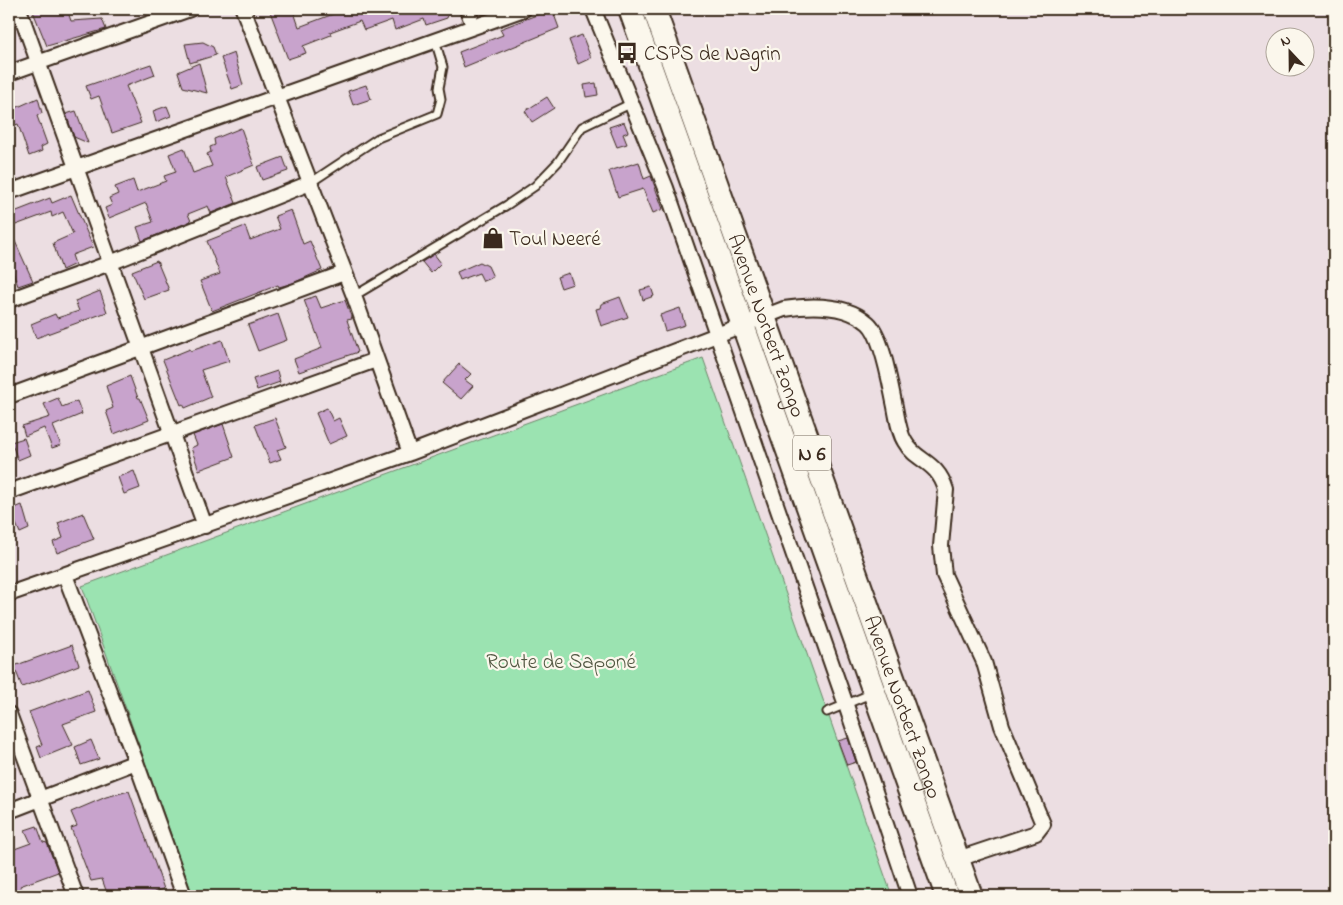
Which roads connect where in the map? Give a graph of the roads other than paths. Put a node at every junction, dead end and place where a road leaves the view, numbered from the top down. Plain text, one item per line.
1 (19, 9) edge
2 (190, 9) edge
3 (243, 9) edge
4 (466, 9) edge
5 (524, 9) edge
6 (593, 9) edge
7 (630, 9) edge
8 (654, 9) edge
9 (473, 25) junction
10 (434, 40) junction
11 (38, 63) junction
12 (9, 73) edge
13 (277, 98) junction
14 (633, 103) junction
15 (76, 167) junction
16 (310, 183) junction
17 (9, 192) edge
18 (110, 263) junction
19 (344, 274) junction
20 (354, 296) junction
21 (9, 300) edge
22 (753, 320) junction
23 (716, 334) junction
24 (141, 349) junction
25 (376, 360) junction
26 (9, 396) edge
27 (172, 435) junction
28 (410, 453) junction
29 (9, 492) edge
30 (205, 526) junction
31 (65, 575) junction
32 (9, 594) edge
33 (875, 692) junction
34 (846, 705) junction
35 (827, 712) dead end
36 (9, 714) edge
37 (136, 762) junction
38 (40, 799) junction
39 (9, 810) edge
40 (958, 859) junction
41 (76, 896) edge
42 (184, 896) edge
43 (910, 896) edge
44 (946, 896) edge
45 (971, 896) edge

1 - 11 street
2 - 11 street
3 - 13 street
4 - 9 street
5 - 9 street
6 - 14 street
7 - 22 main road, Avenue Norbert Zongo / N 6
8 - 22 main road, Avenue Norbert Zongo / N 6
9 - 10 street
10 - 13 street
10 - 16 lane
11 - 12 street
11 - 15 street
13 - 15 street
13 - 16 street
14 - 20 lane
14 - 23 street
15 - 17 street
15 - 18 street
16 - 18 street
16 - 19 street
18 - 21 street
18 - 24 street
19 - 20 street
19 - 24 street
20 - 25 street
22 - 23 street
22 - 33 main road, Avenue Norbert Zongo / N 6
22 - 40 main road, Avenue Norbert Zongo / N 6
22 - 40 street
23 - 28 street
23 - 34 street
24 - 26 street
24 - 27 street
25 - 27 street
25 - 28 street
27 - 29 street
27 - 30 street
28 - 30 street
30 - 31 street
31 - 32 street
31 - 37 street
33 - 34 lane
33 - 44 main road, Avenue Norbert Zongo / N 6
34 - 35 lane
34 - 43 street
36 - 38 street
37 - 38 street
37 - 42 street
38 - 39 street
38 - 41 street
40 - 45 main road, Avenue Norbert Zongo / N 6

